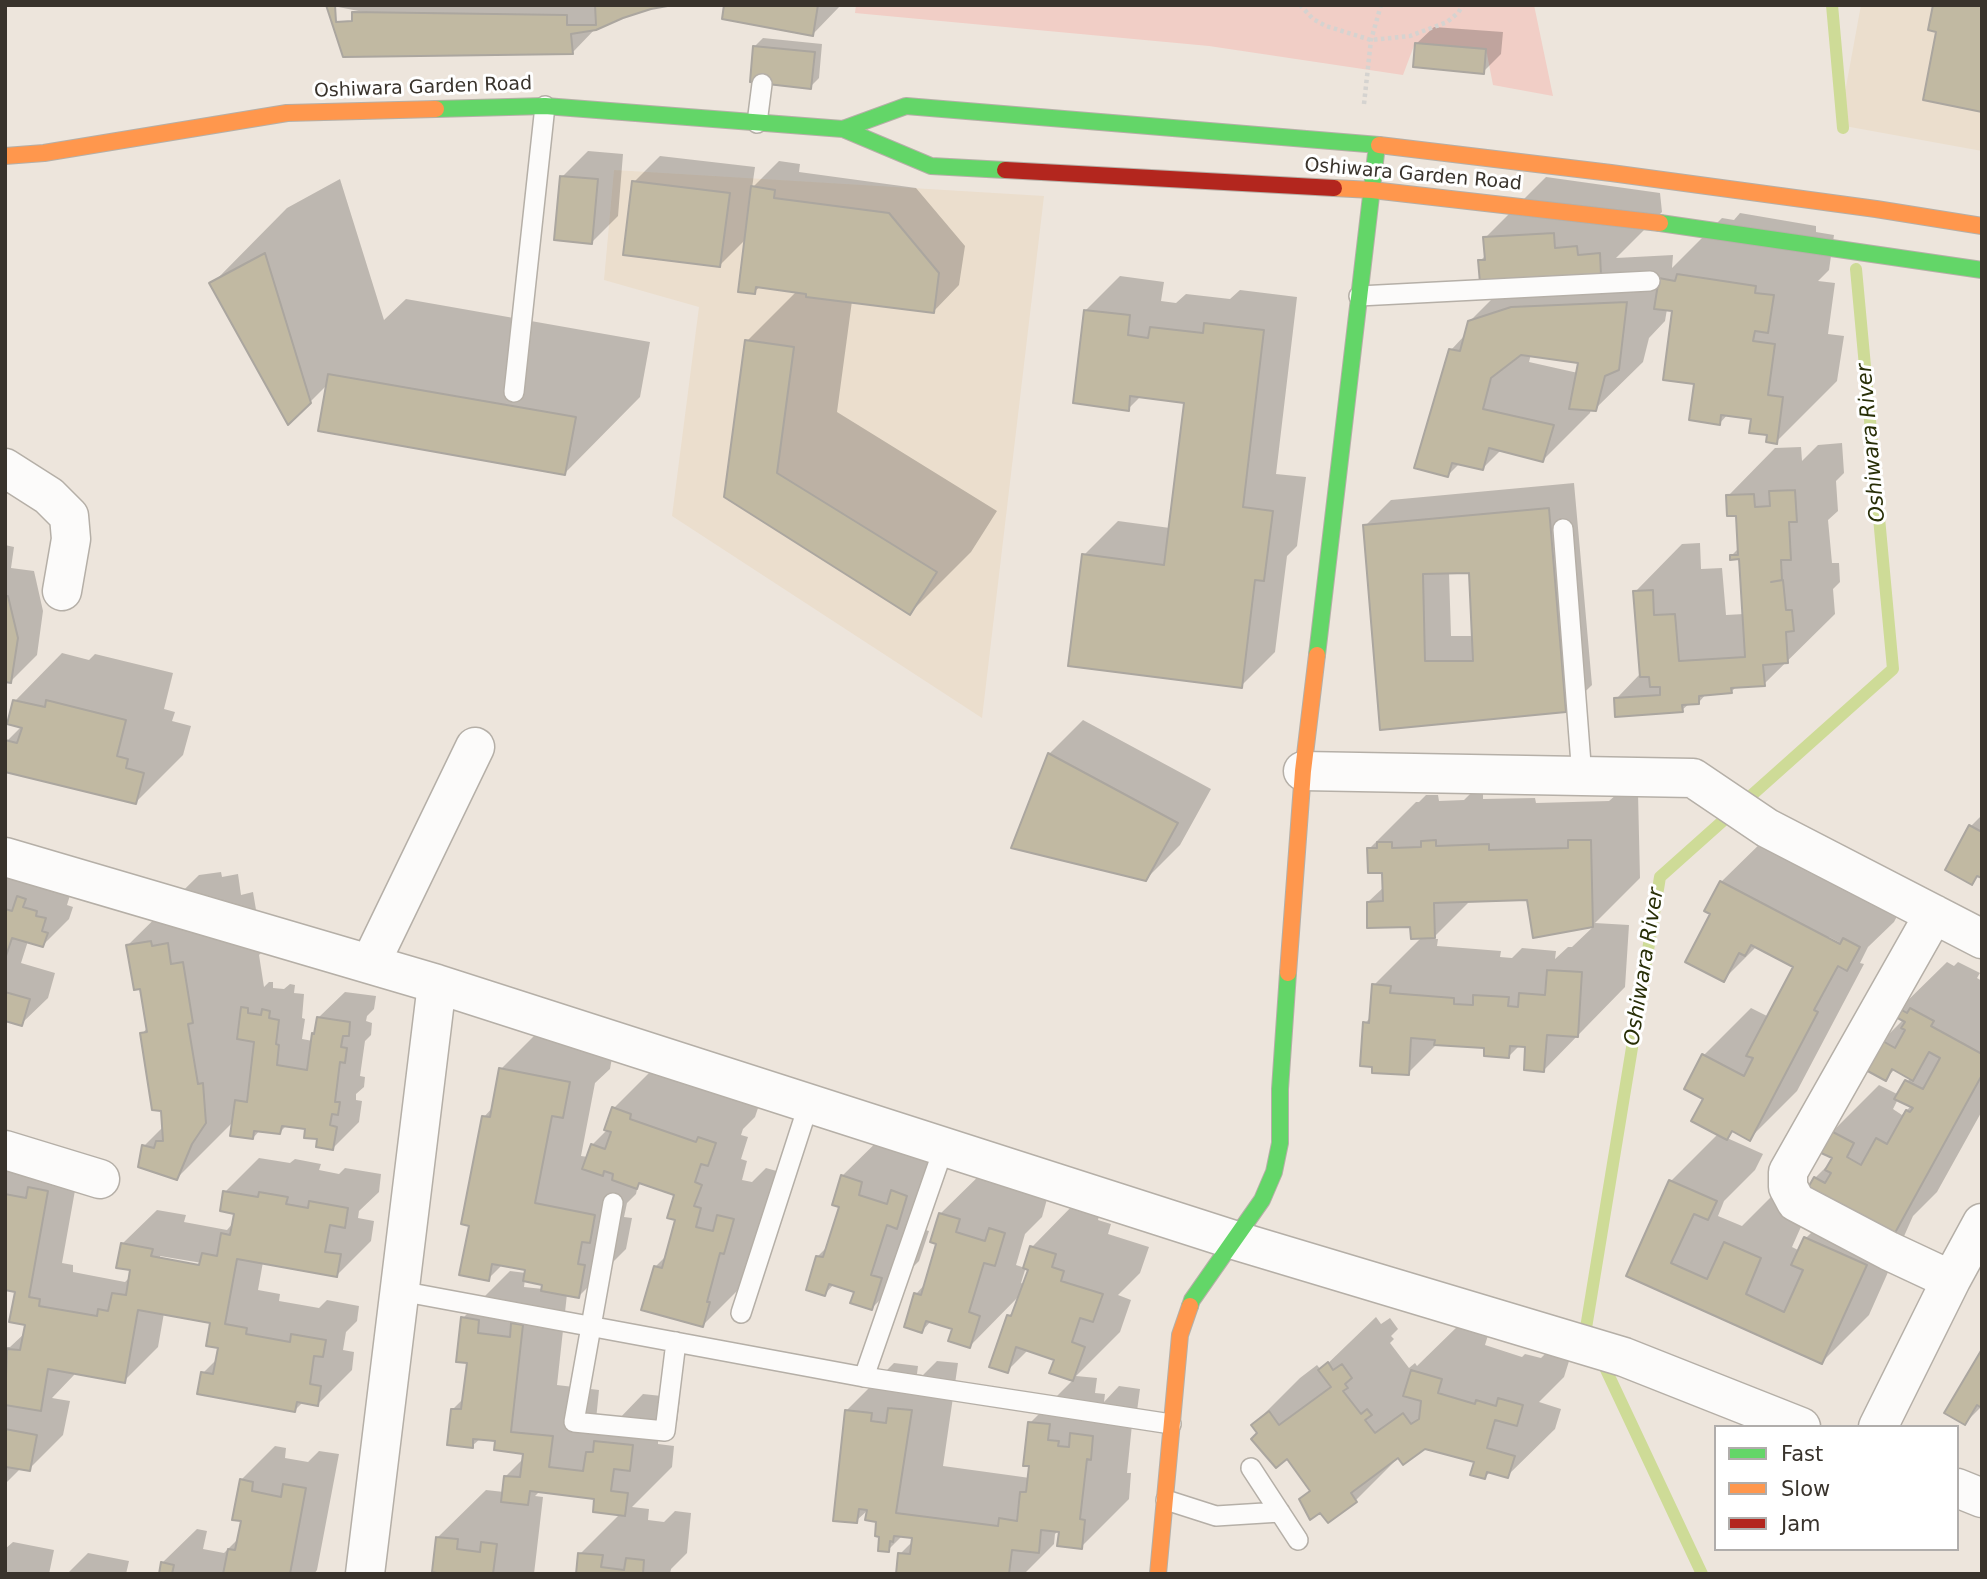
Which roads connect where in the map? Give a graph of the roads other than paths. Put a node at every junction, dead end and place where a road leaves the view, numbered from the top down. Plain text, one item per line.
1 (762, 84) dead end
2 (545, 106) junction
3 (757, 123) junction
4 (844, 129) junction
5 (1377, 145) junction
6 (5, 156) edge
7 (1372, 190) junction
8 (1982, 226) edge
9 (1982, 270) edge
10 (1650, 281) dead end
11 (1359, 296) junction
12 (514, 392) dead end
13 (5, 467) edge
14 (1563, 529) dead end
15 (62, 592) dead end
16 (475, 747) dead end
17 (1303, 771) junction
18 (1582, 777) junction
19 (5, 857) edge
20 (1934, 914) junction
21 (1982, 939) edge
22 (370, 964) junction
23 (437, 984) junction
24 (809, 1103) junction
25 (944, 1147) junction
26 (5, 1150) edge
27 (100, 1179) dead end
28 (613, 1203) dead end
29 (1982, 1223) edge
30 (1234, 1240) junction
31 (1951, 1280) junction
32 (400, 1291) junction
33 (741, 1313) dead end
34 (591, 1326) junction
35 (676, 1342) junction
36 (864, 1377) junction
37 (1171, 1424) junction
38 (1796, 1425) edge
39 (1879, 1425) edge
40 (1251, 1468) dead end
41 (1959, 1489) edge
42 (1982, 1498) edge
43 (1166, 1500) junction
44 (1280, 1512) junction
45 (1298, 1540) dead end
46 (366, 1574) edge
47 (1158, 1574) edge

1 - 3 lane
2 - 3 street, Oshiwara Garden Road
2 - 6 street, Oshiwara Garden Road
2 - 12 lane
3 - 4 street, Oshiwara Garden Road
4 - 5 street, Oshiwara Garden Road
4 - 7 street, Oshiwara Garden Road
5 - 7 street
5 - 8 street, Oshiwara Garden Road
7 - 9 street, Oshiwara Garden Road
7 - 11 street
10 - 11 lane
11 - 17 street
13 - 15 street
14 - 18 lane
16 - 22 street
17 - 18 street
17 - 30 street
18 - 20 street
19 - 22 street
20 - 21 street
20 - 31 street
22 - 23 street
23 - 24 street
23 - 32 street
24 - 25 street
24 - 33 lane
25 - 30 street
25 - 36 lane
26 - 27 street
28 - 34 lane
29 - 31 street
30 - 37 street
30 - 38 street
31 - 39 street
32 - 34 lane
32 - 46 street
34 - 35 lane
34 - 35 lane
35 - 36 lane
36 - 37 lane
37 - 43 street
40 - 44 lane
41 - 42 street
43 - 44 lane
43 - 47 street
44 - 45 lane

